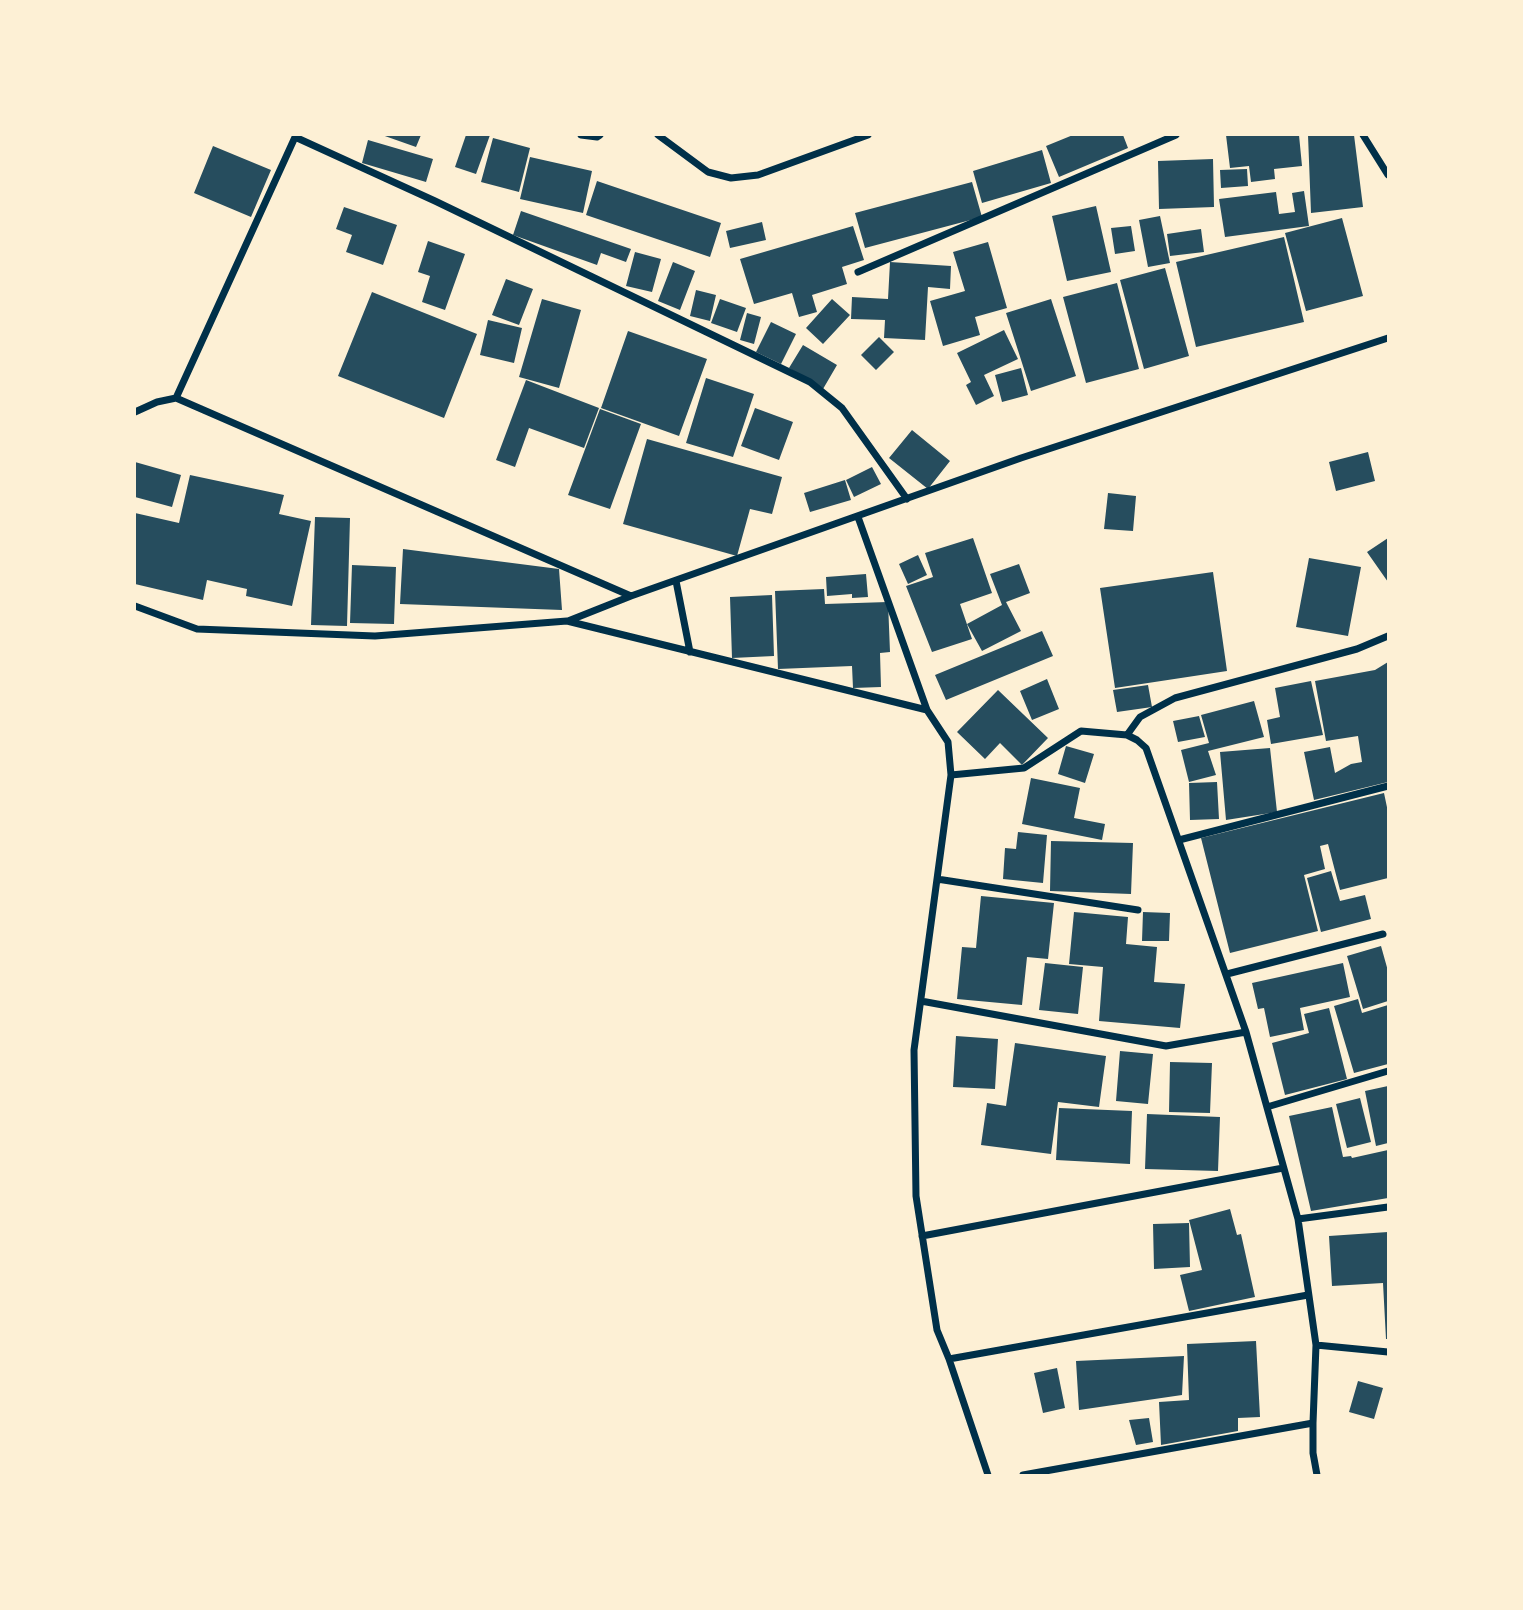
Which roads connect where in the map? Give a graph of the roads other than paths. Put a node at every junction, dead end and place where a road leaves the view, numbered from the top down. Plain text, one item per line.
1 (581, 135) edge
2 (600, 135) edge
3 (658, 135) edge
4 (868, 135) edge
5 (1176, 135) edge
6 (1363, 135) edge
7 (295, 136) edge
8 (1388, 175) edge
9 (858, 272) dead end
10 (1388, 338) edge
11 (176, 398) junction
12 (135, 412) edge
13 (907, 499) junction
14 (858, 517) junction
15 (676, 581) junction
16 (631, 596) junction
17 (135, 607) edge
18 (567, 621) junction
19 (1388, 636) edge
20 (690, 652) junction
21 (927, 710) junction
22 (1126, 735) junction
23 (951, 775) junction
24 (1388, 786) edge
25 (1179, 839) junction
26 (937, 879) junction
27 (1138, 910) dead end
28 (1383, 934) dead end
29 (1227, 974) junction
30 (921, 1001) junction
31 (1246, 1032) junction
32 (1388, 1071) edge
33 (1267, 1107) junction
34 (1283, 1168) junction
35 (1388, 1207) edge
36 (1298, 1219) junction
37 (922, 1236) junction
38 (1308, 1295) junction
39 (1316, 1345) junction
40 (1388, 1352) edge
41 (949, 1359) junction
42 (1312, 1423) junction
43 (988, 1475) edge
44 (1023, 1475) edge
45 (1317, 1475) edge

1 - 2 street
3 - 4 street
5 - 9 street
6 - 8 street
7 - 11 street
7 - 13 street
10 - 13 street
11 - 12 street
11 - 16 street
13 - 14 street
14 - 15 street
14 - 21 street
15 - 16 street
15 - 20 street
16 - 18 street
17 - 18 street
18 - 20 street
19 - 22 street
20 - 21 street
21 - 23 street
22 - 23 street
22 - 25 street
23 - 26 street
24 - 25 street
25 - 29 street
26 - 27 street
26 - 30 street
28 - 29 street
29 - 31 street
30 - 31 street
30 - 37 street
31 - 33 street
32 - 33 street
33 - 34 street
34 - 36 street
34 - 37 street
35 - 36 street
36 - 38 street
37 - 41 street
38 - 39 street
38 - 41 street
39 - 40 street
39 - 42 street
41 - 43 street
42 - 44 street
42 - 45 street

